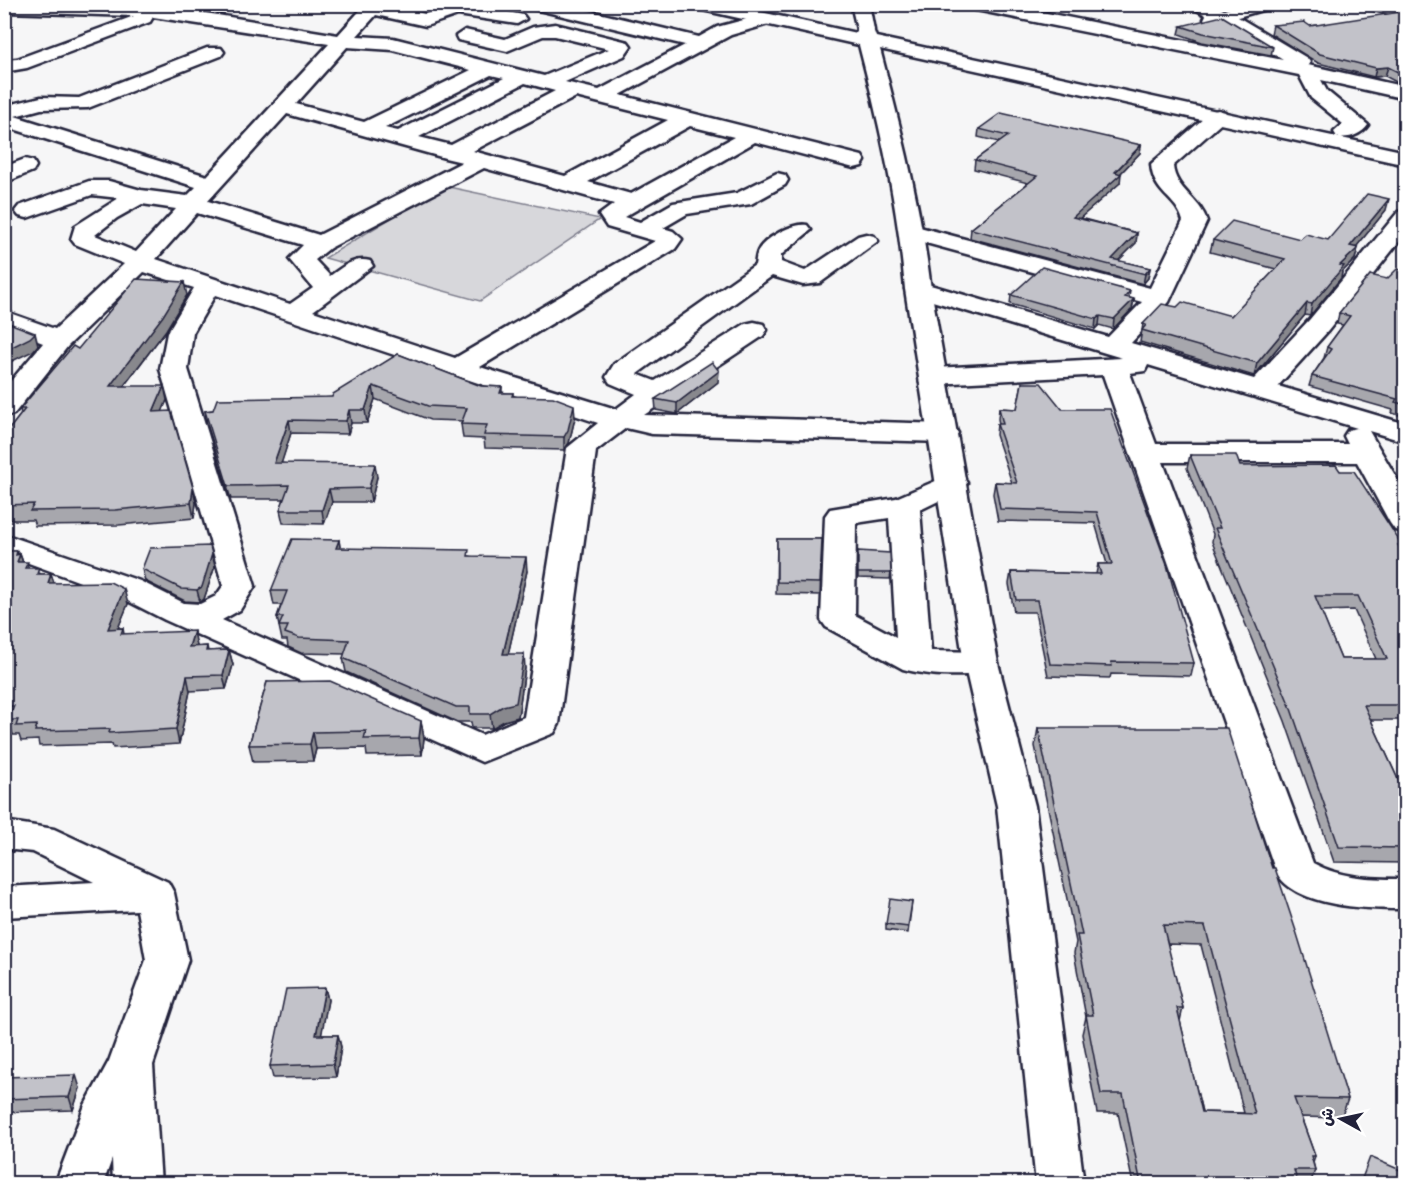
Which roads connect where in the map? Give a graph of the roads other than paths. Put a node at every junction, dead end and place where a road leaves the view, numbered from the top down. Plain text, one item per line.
1 (698, 4) edge
2 (748, 4) edge
3 (860, 4) edge
4 (971, 4) edge
5 (1196, 4) edge
6 (1263, 4) edge
7 (1372, 4) edge
8 (38, 6) edge
9 (541, 6) edge
10 (4, 7) edge
11 (134, 7) edge
12 (374, 7) edge
13 (1404, 12) edge
14 (159, 13) junction
15 (1223, 16) junction
16 (766, 19) junction
17 (517, 20) junction
18 (866, 35) junction
19 (465, 36) junction
20 (1146, 38) junction
21 (342, 41) junction
22 (702, 43) junction
23 (214, 52) dead end
24 (426, 52) junction
25 (954, 59) junction
26 (4, 66) edge
27 (874, 66) junction
28 (490, 68) junction
29 (1314, 72) junction
30 (524, 76) junction
31 (548, 82) junction
32 (575, 89) junction
33 (1406, 93) edge
34 (604, 96) junction
35 (282, 106) junction
36 (4, 112) edge
37 (1218, 116) junction
38 (688, 118) junction
39 (4, 119) edge
40 (366, 129) junction
41 (1345, 132) junction
42 (753, 135) junction
43 (400, 138) junction
44 (1406, 145) edge
45 (453, 153) junction
46 (1406, 159) edge
47 (481, 161) junction
48 (854, 161) dead end
49 (25, 166) dead end
50 (4, 176) edge
51 (777, 180) dead end
52 (210, 184) junction
53 (567, 184) junction
54 (139, 198) junction
55 (634, 202) junction
56 (192, 204) junction
57 (27, 211) dead end
58 (1406, 217) edge
59 (643, 230) junction
60 (799, 230) dead end
61 (912, 232) junction
62 (866, 242) dead end
63 (321, 243) junction
64 (140, 262) junction
65 (1369, 262) junction
66 (361, 267) dead end
67 (768, 267) junction
68 (1396, 270) edge
69 (210, 285) junction
70 (918, 289) junction
71 (328, 290) junction
72 (1158, 298) junction
73 (294, 313) junction
74 (4, 319) edge
75 (754, 330) dead end
76 (59, 340) junction
77 (1113, 357) junction
78 (460, 367) junction
79 (934, 376) junction
80 (1259, 390) junction
81 (653, 395) junction
82 (4, 408) edge
83 (1347, 416) junction
84 (622, 419) junction
85 (944, 433) junction
86 (1406, 433) edge
87 (1145, 453) junction
88 (1368, 453) junction
89 (952, 483) junction
90 (904, 506) junction
91 (1406, 523) edge
92 (4, 543) edge
93 (177, 613) junction
94 (915, 661) junction
95 (981, 663) junction
96 (4, 835) edge
97 (154, 893) junction
98 (1406, 894) edge
99 (4, 902) edge
100 (130, 1065) junction
101 (79, 1184) edge
102 (137, 1184) edge
103 (1060, 1184) edge

1 - 16 street
2 - 18 street
3 - 18 street
4 - 20 street
5 - 15 street
6 - 15 street
7 - 13 street
8 - 10 street
8 - 11 street
9 - 17 street
9 - 22 street
11 - 14 street
12 - 17 street
12 - 21 street
14 - 21 street
14 - 26 street
15 - 20 street
15 - 29 street
16 - 18 street
16 - 22 street
17 - 19 street
18 - 25 street
18 - 27 street
18 - 41 street
19 - 24 street
19 - 31 street
20 - 29 street
21 - 24 street
21 - 35 street
22 - 34 street
23 - 36 street
24 - 28 street
25 - 27 street
25 - 37 street
27 - 61 street
28 - 30 street
28 - 40 street
29 - 33 street
29 - 41 street
30 - 31 street
30 - 43 street
31 - 32 street
32 - 34 street
32 - 45 street
34 - 38 street
35 - 40 street
35 - 52 street
37 - 46 street
37 - 72 street
38 - 42 street
38 - 53 street
39 - 52 street
40 - 43 street
41 - 44 street
42 - 48 street
42 - 55 street
43 - 45 street
45 - 47 street
47 - 53 street
47 - 63 street
49 - 50 street
51 - 59 street
52 - 56 street
53 - 55 street
54 - 56 street
54 - 57 street
54 - 64 street
55 - 59 street
56 - 63 street
56 - 64 street
58 - 65 street
59 - 78 street
60 - 67 street
61 - 70 street
61 - 72 street
62 - 67 street
63 - 71 street
64 - 69 street
64 - 76 street
65 - 68 street
65 - 80 street
66 - 71 street
67 - 81 street
69 - 73 street
69 - 93 street
70 - 77 street
70 - 79 street
71 - 73 street
72 - 77 street
73 - 78 street
74 - 76 street
75 - 81 street
76 - 82 street
77 - 79 street
77 - 80 street
77 - 87 street
78 - 84 street
79 - 85 street
80 - 83 street
81 - 84 street
83 - 86 street
83 - 88 street
84 - 85 street
84 - 93 street
85 - 89 street
87 - 88 street
87 - 98 street
88 - 91 street
89 - 90 street
89 - 95 street
90 - 94 street
90 - 94 street
92 - 93 street
94 - 95 street
95 - 103 street
96 - 97 street
97 - 99 street
97 - 100 street
100 - 101 street
100 - 102 street

